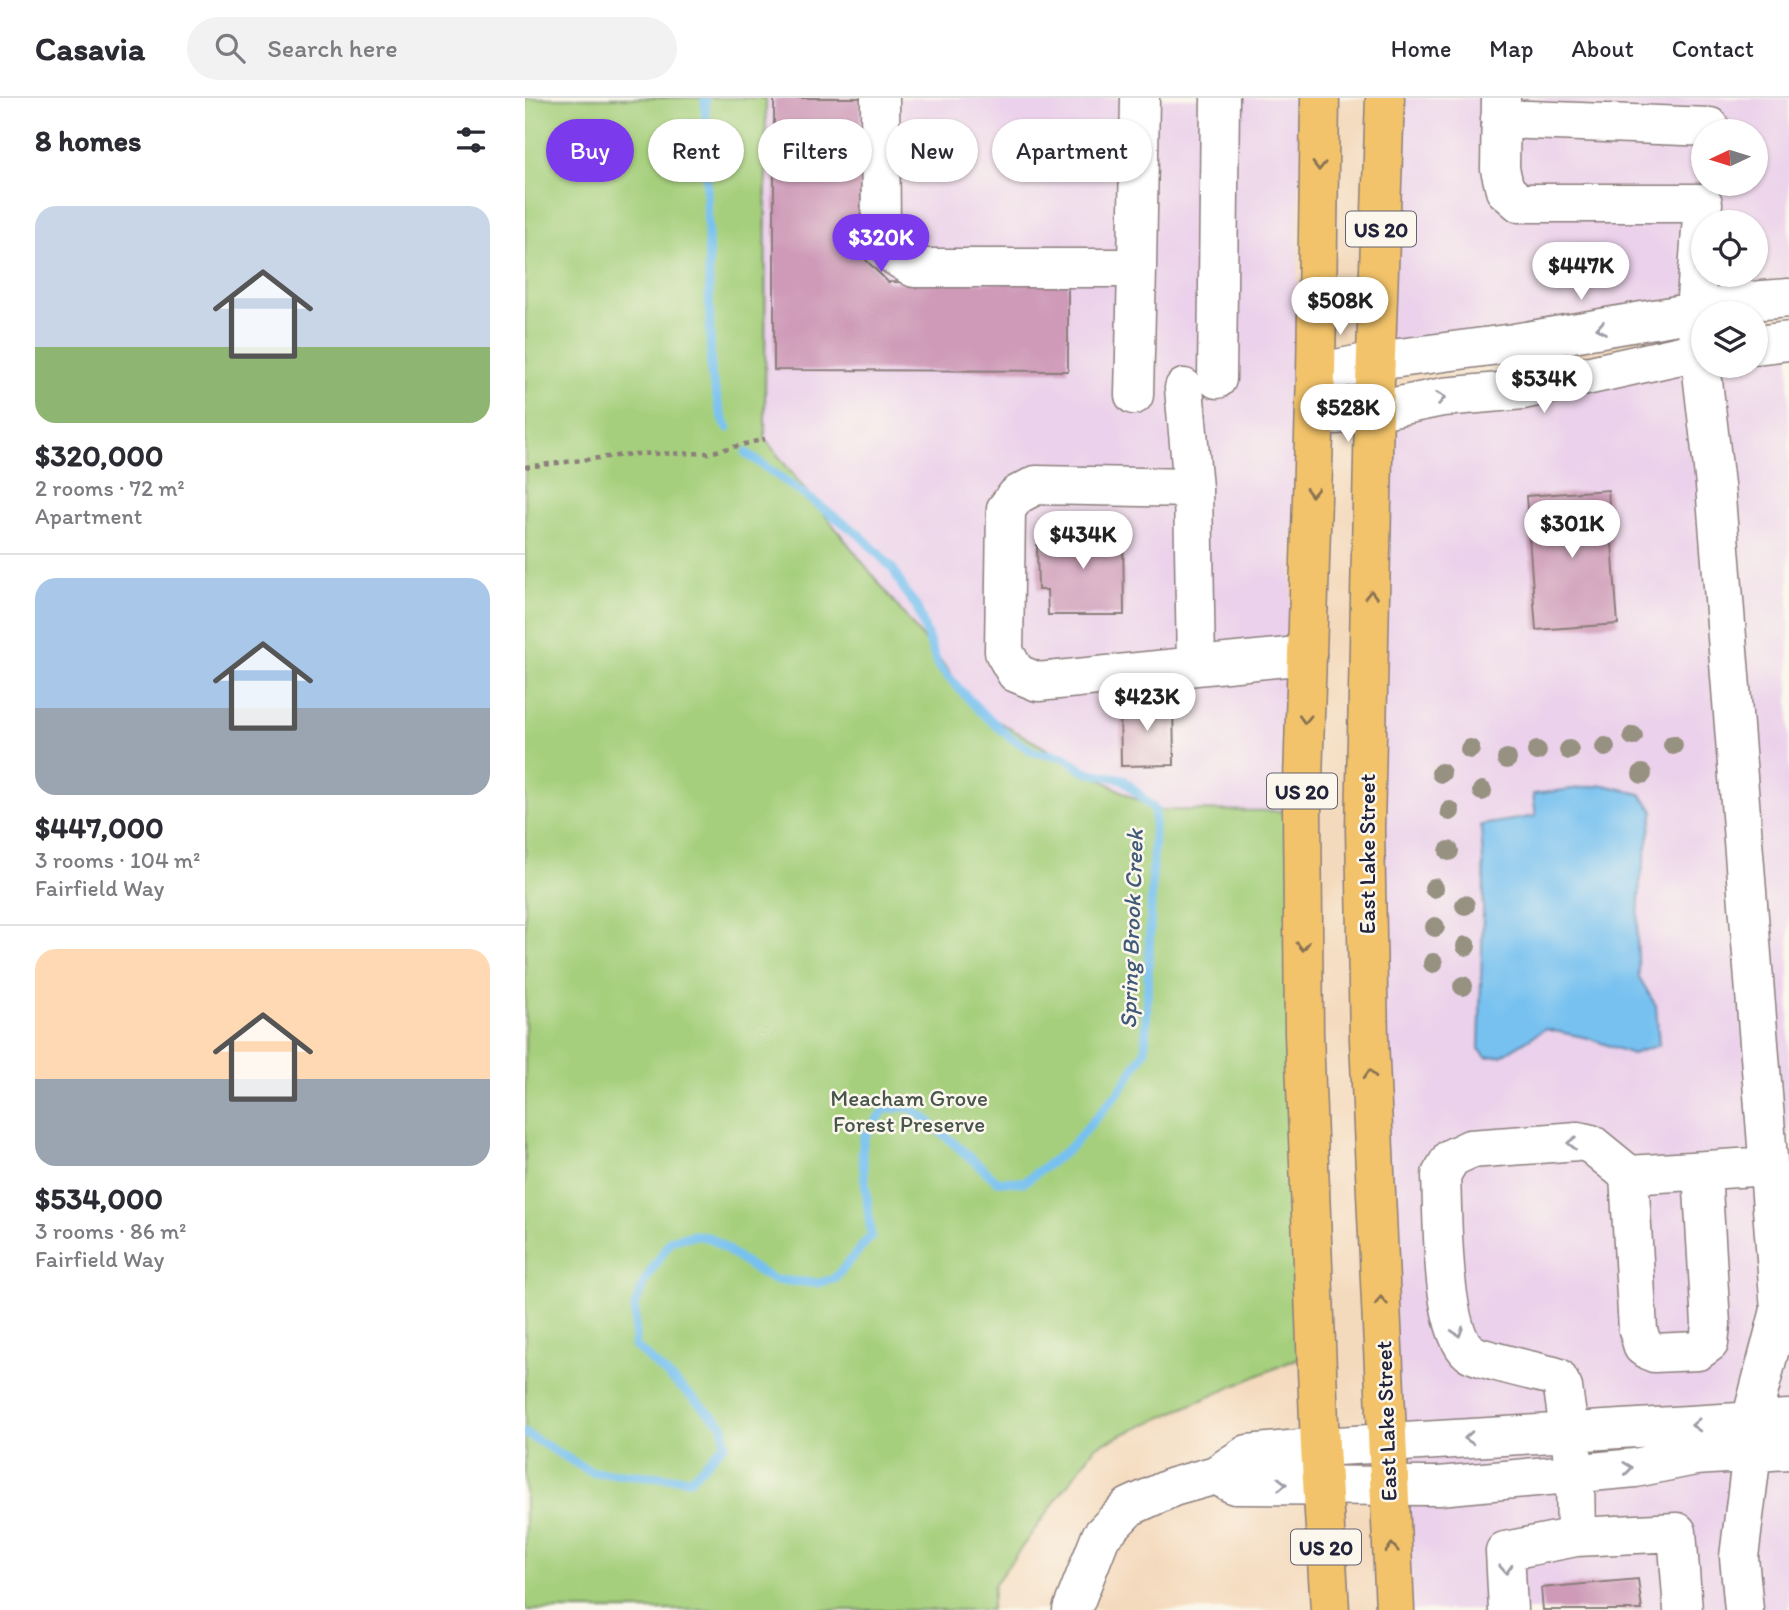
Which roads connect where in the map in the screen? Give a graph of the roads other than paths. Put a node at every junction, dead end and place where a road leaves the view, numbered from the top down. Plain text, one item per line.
1 (880, 98) edge
2 (1140, 98) edge
3 (1220, 98) edge
4 (1320, 98) edge
5 (1385, 98) edge
6 (1500, 109) edge
7 (1711, 119) edge
8 (1691, 194) edge
9 (1704, 196) edge
10 (1137, 268) junction
11 (1789, 298) edge
12 (1696, 301) edge
13 (1750, 301) edge
14 (1691, 313) edge
15 (1789, 341) edge
16 (1768, 343) edge
17 (1691, 352) edge
18 (1376, 360) junction
19 (1316, 373) junction
20 (1704, 378) edge
21 (1135, 394) dead end
22 (1374, 411) junction
23 (1315, 417) junction
24 (1193, 488) junction
25 (1307, 655) junction
26 (1196, 667) junction
27 (1774, 1041) edge
28 (1702, 1172) junction
29 (1629, 1175) junction
30 (1776, 1183) edge
31 (1789, 1419) edge
32 (1568, 1432) junction
33 (1751, 1437) junction
34 (1388, 1443) junction
35 (1789, 1450) edge
36 (1321, 1466) junction
37 (1575, 1474) junction
38 (1389, 1485) junction
39 (1576, 1537) junction
40 (1072, 1610) edge
41 (1330, 1610) edge
42 (1395, 1610) edge
43 (1508, 1610) edge
44 (1683, 1610) edge
45 (1744, 1610) edge

1 - 10 street
2 - 10 street
3 - 24 street
4 -> 19 main road, US 20
5 - 18 main road, East Lake Street / US 20
6 - 7 street
6 - 8 street
9 - 12 street
10 - 21 street
11 - 13 street
14 -> 18 street
15 - 16 street
22 -> 17 street
18 - 19 street
18 - 22 main road, East Lake Street / US 20
19 - 23 main road, US 20
20 - 27 street
22 - 23 street
34 -> 22 main road, East Lake Street / US 20
23 -> 25 main road, US 20
24 - 26 street
24 - 26 street
25 - 26 street
25 -> 36 main road, US 20
27 - 30 street
28 - 29 street
28 - 29 street
28 - 30 street
29 -> 32 street
30 - 33 street
31 - 33 street
33 -> 32 street
32 -> 34 street
32 - 37 street
33 - 35 street
37 -> 33 street
33 - 45 street
34 - 36 street
34 - 38 main road, East Lake Street / US 20
36 - 38 street
36 - 40 street
36 - 41 main road, US 20
37 - 38 street
37 - 39 street
42 -> 38 main road, East Lake Street / US 20
39 -> 43 street
39 - 44 street

